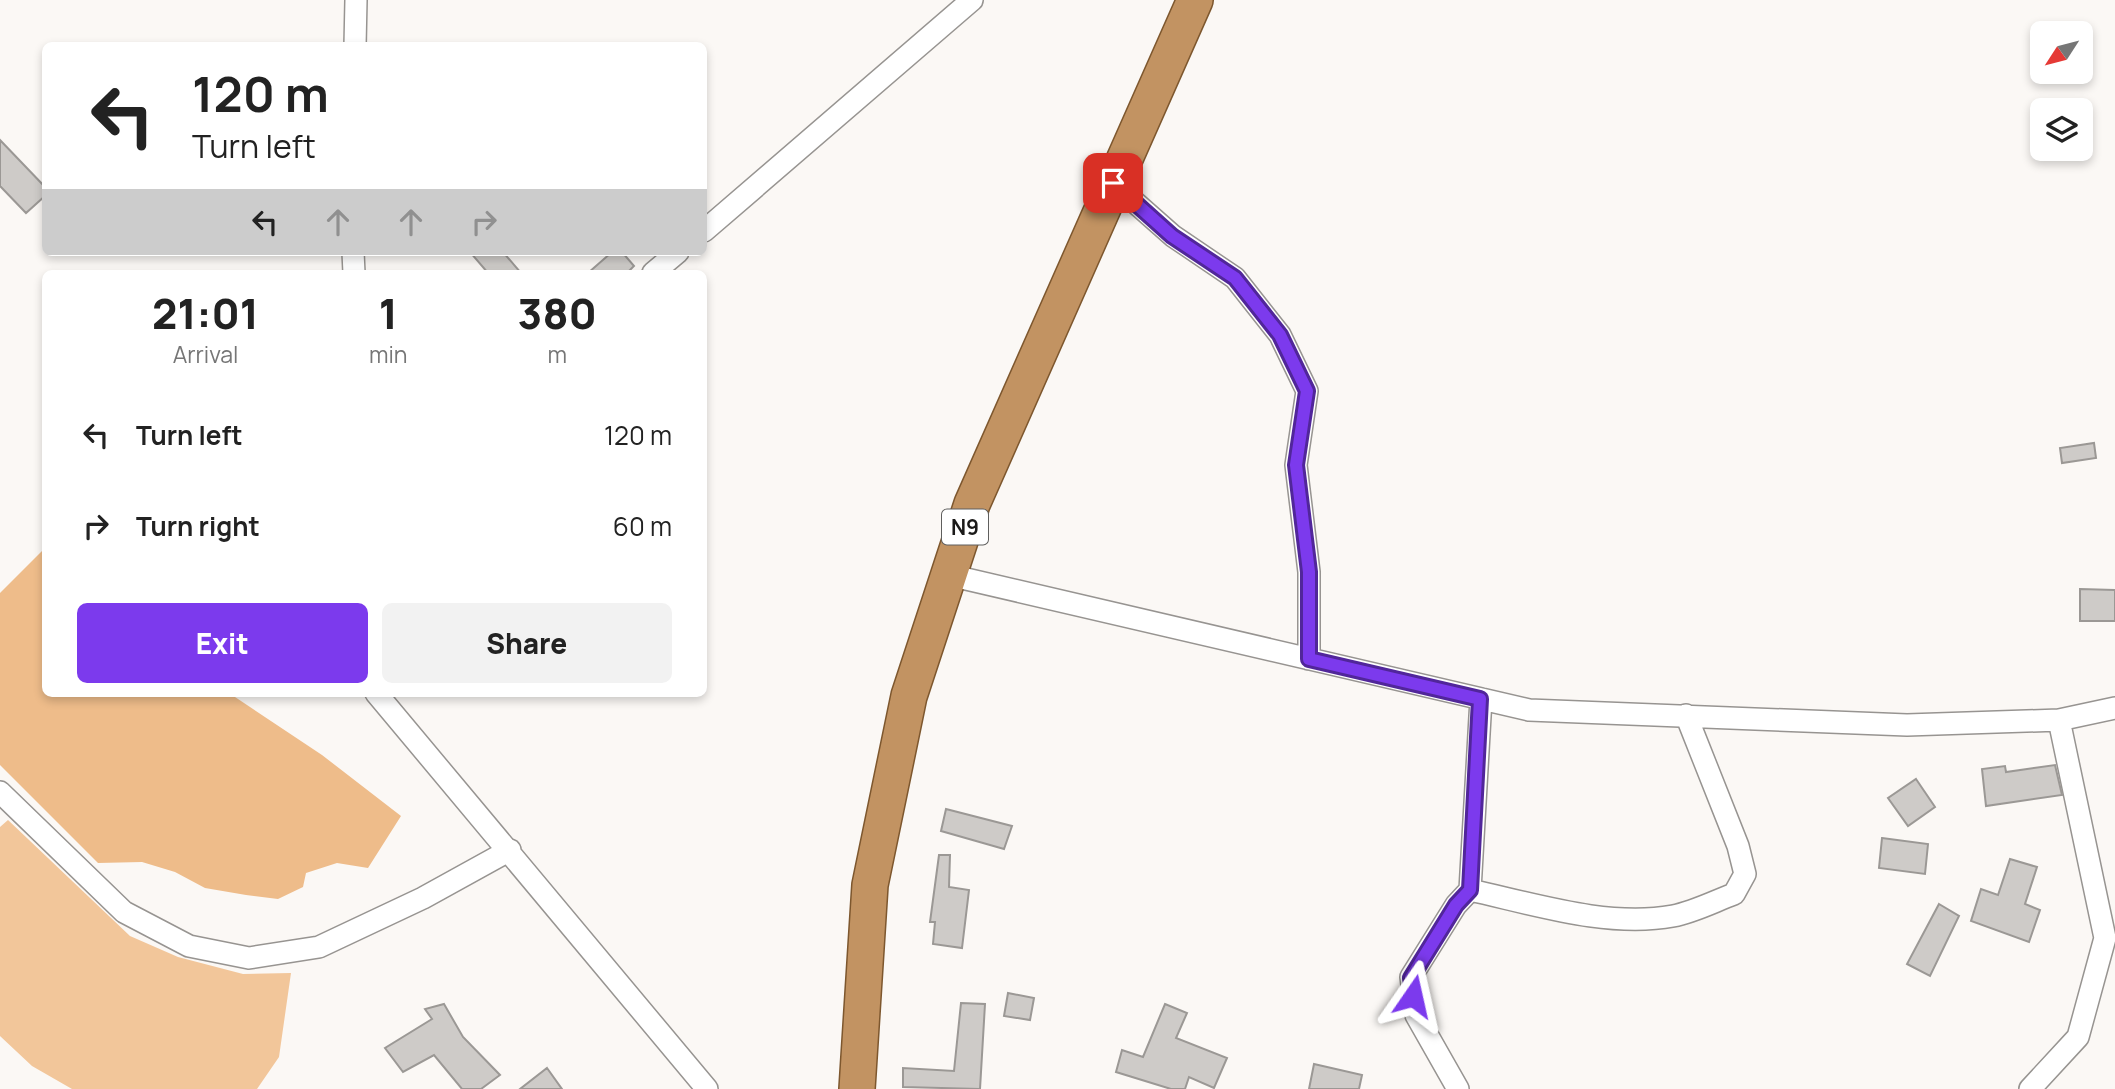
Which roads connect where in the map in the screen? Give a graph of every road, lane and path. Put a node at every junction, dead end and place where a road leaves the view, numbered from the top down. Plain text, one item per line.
1 (356, 0) edge
2 (972, 0) edge
3 (1195, 0) edge
4 (355, 42) edge
5 (1113, 183) junction
6 (707, 228) edge
7 (673, 256) edge
8 (657, 270) edge
9 (949, 575) junction
10 (1309, 659) junction
11 (379, 697) edge
12 (1480, 699) junction
13 (2115, 708) edge
14 (1686, 715) junction
15 (2059, 720) junction
16 (0, 792) edge
17 (510, 850) junction
18 (1470, 890) junction
19 (708, 1089) edge
20 (857, 1089) edge
21 (1458, 1089) edge
22 (2030, 1089) edge

1 - 4 street
2 - 6 street
3 - 5 highway, N9
5 - 9 highway, N9
5 - 10 street
7 - 8 street
9 - 10 street
9 - 20 highway, N9
10 - 12 street
11 - 17 street
12 - 14 street
12 - 18 street
13 - 15 street
14 - 15 street
14 - 18 street
15 - 22 street
16 - 17 street
17 - 19 street
18 - 21 street

